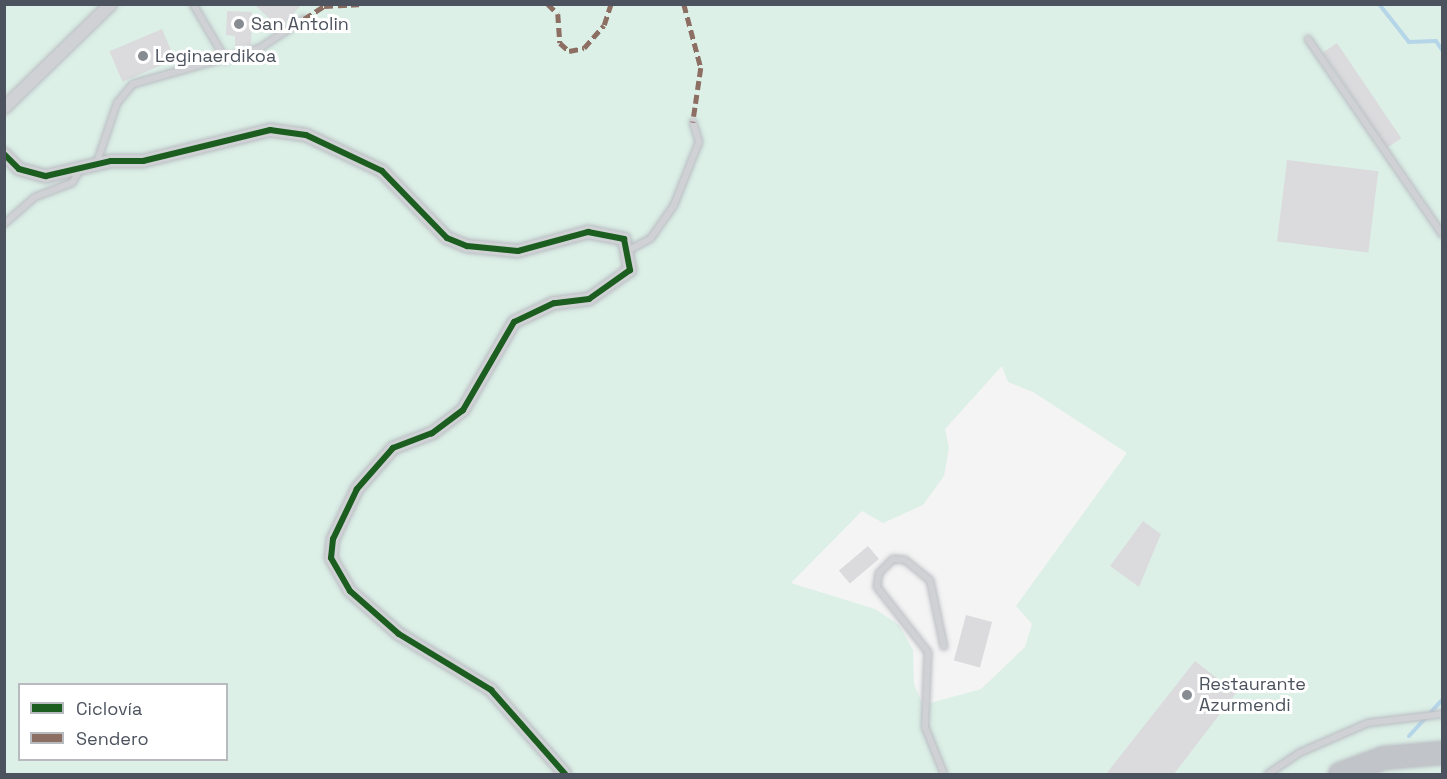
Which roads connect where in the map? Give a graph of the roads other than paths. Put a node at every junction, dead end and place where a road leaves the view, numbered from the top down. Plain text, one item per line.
1 (111, 4) edge
2 (193, 4) edge
3 (304, 19) dead end
4 (1308, 39) dead end
5 (226, 60) junction
6 (4, 108) edge
7 (693, 122) dead end
8 (4, 154) edge
9 (96, 165) junction
10 (79, 172) junction
11 (4, 224) edge
12 (1443, 234) edge
13 (626, 252) junction
14 (944, 647) dead end
15 (1443, 714) edge
16 (1443, 753) edge
17 (1344, 773) edge
18 (565, 774) edge
19 (944, 774) edge
20 (1268, 774) edge

1 - 6 street
2 - 5 lane
3 - 5 lane
4 - 12 lane
5 - 9 lane
7 - 13 lane
8 - 10 street
9 - 10 street
9 - 13 street
10 - 11 lane
13 - 18 street
14 - 19 lane
15 - 20 lane
16 - 17 highway

